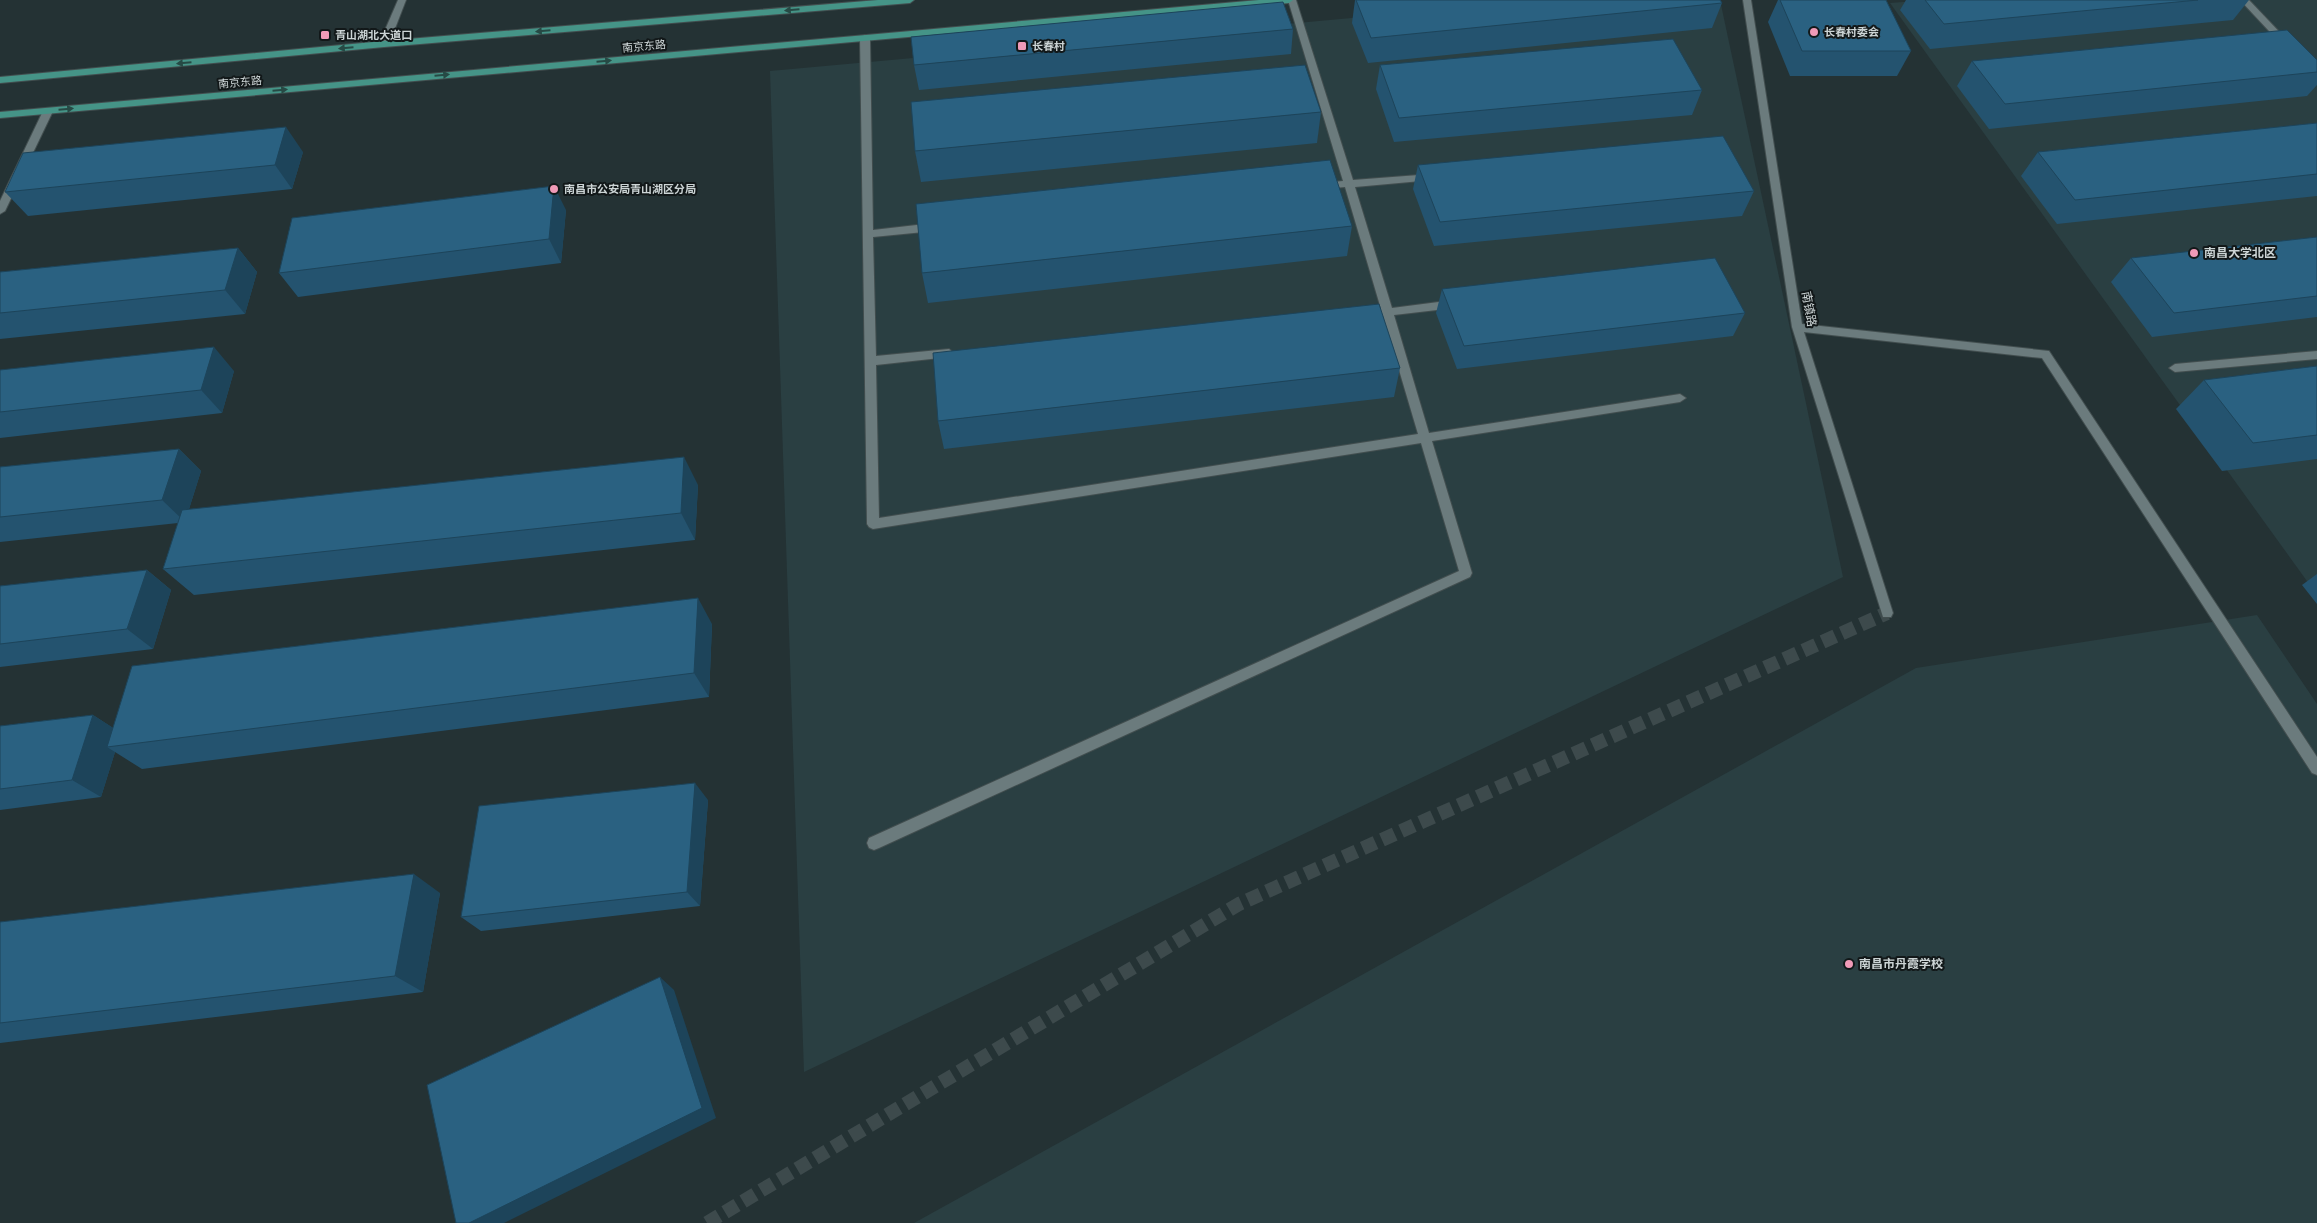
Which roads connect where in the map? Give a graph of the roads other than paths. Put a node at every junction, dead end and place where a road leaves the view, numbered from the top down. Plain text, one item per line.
1 (402, 0) edge
2 (910, 0) edge
3 (1291, 0) edge
4 (1747, 0) edge
5 (2244, 0) edge
6 (866, 38) junction
7 (384, 44) junction
8 (2291, 49) edge
9 (0, 80) edge
10 (48, 110) junction
11 (0, 115) edge
12 (1438, 176) edge
13 (1350, 183) junction
14 (1311, 188) edge
15 (0, 212) edge
16 (947, 226) edge
17 (868, 234) junction
18 (1464, 303) edge
19 (1387, 312) junction
20 (1367, 314) edge
21 (1797, 327) junction
22 (960, 352) edge
23 (2317, 355) edge
24 (870, 361) junction
25 (2175, 368) dead end
26 (1680, 398) dead end
27 (1425, 437) junction
28 (1887, 613) dead end
29 (2317, 769) edge
30 (874, 843) dead end

1 - 7 street
2 -> 7 main road, 南京东路
3 - 6 main road, 南京东路
3 - 13 street
4 - 21 street, 南镇路
5 - 8 street
10 -> 6 main road, 南京东路
6 - 17 street
7 -> 9 main road, 南京东路
10 - 11 main road, 南京东路
10 - 15 street
12 - 13 street
13 - 14 street
13 - 19 street
16 - 17 street
17 - 24 street
18 - 19 street
19 - 20 street
19 - 27 street
21 - 28 street, 南镇路
21 - 29 street
22 - 24 street
23 - 25 street
24 - 27 street
26 - 27 street
27 - 30 street

